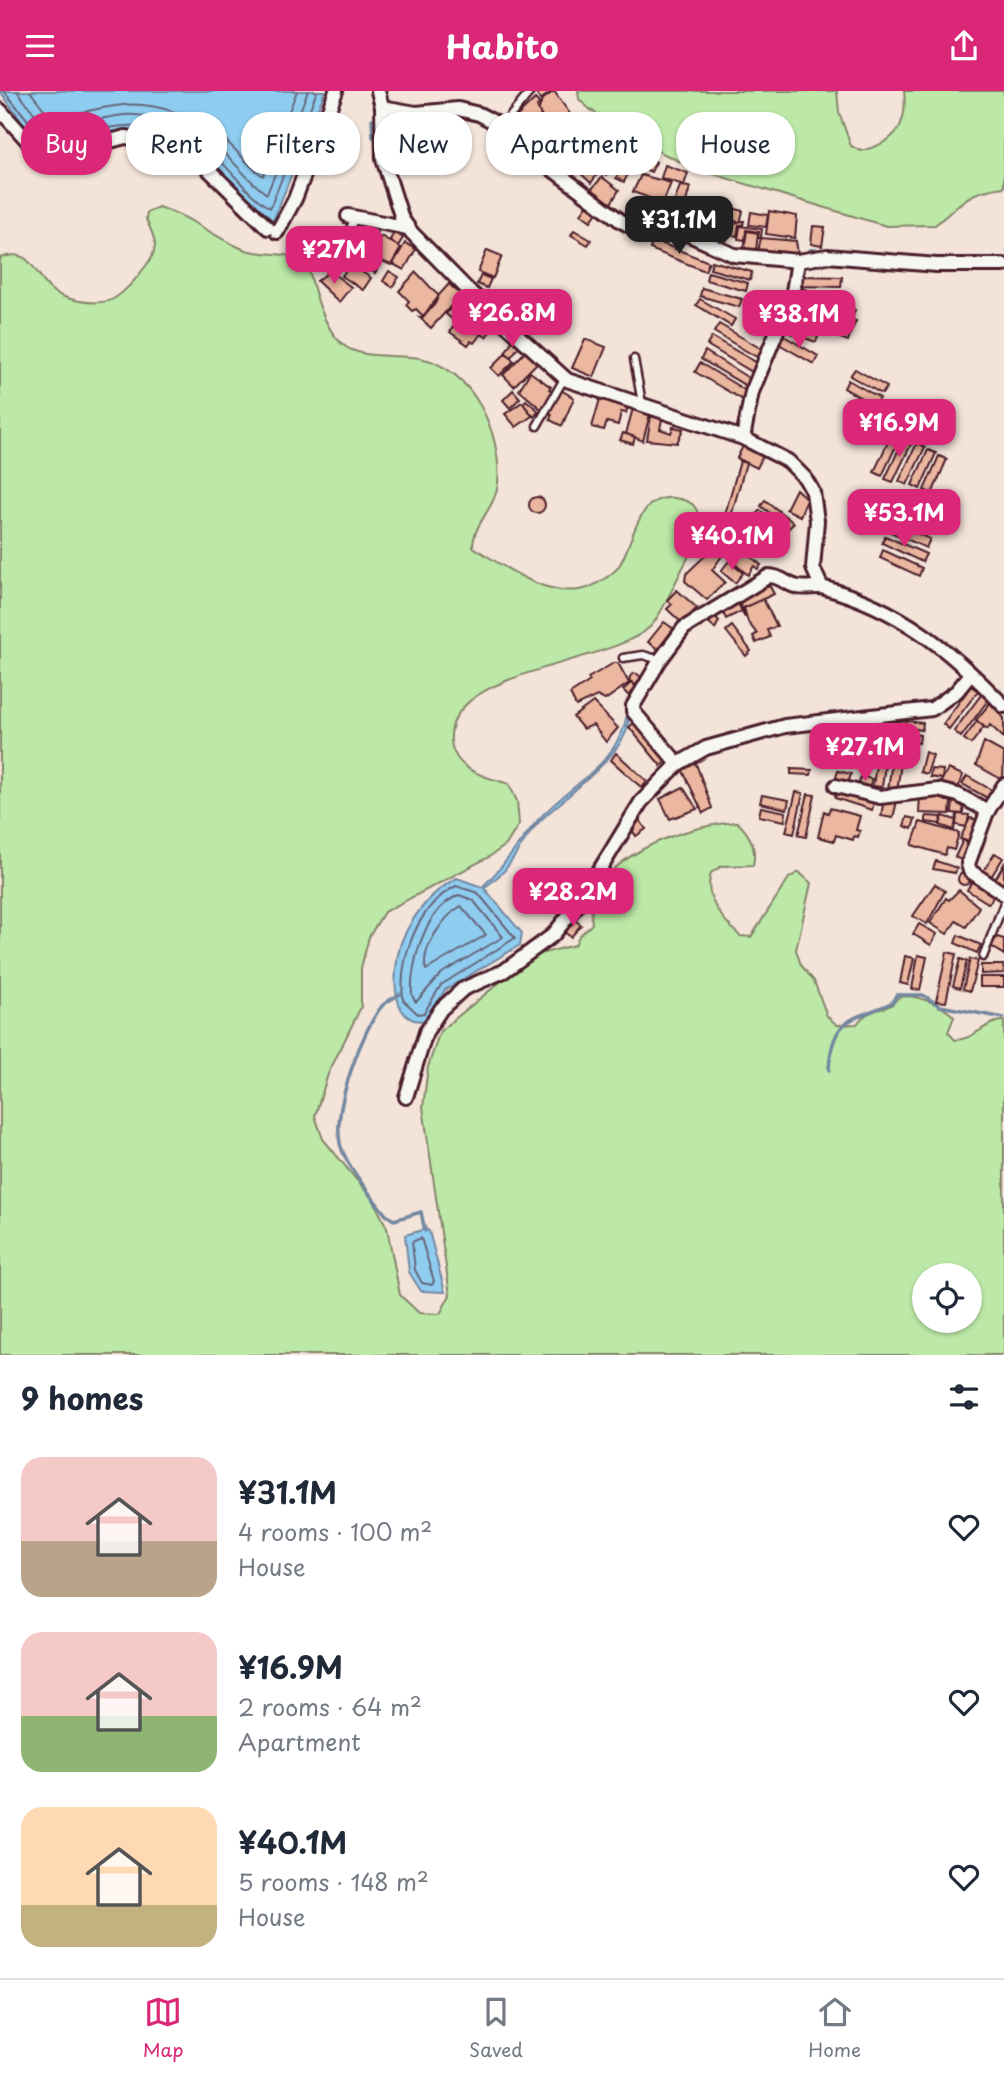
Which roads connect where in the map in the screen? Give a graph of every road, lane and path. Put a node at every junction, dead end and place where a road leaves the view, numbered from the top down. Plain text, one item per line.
1 (336, 91) edge
2 (378, 91) edge
3 (531, 91) edge
4 (382, 107) junction
5 (0, 110) edge
6 (514, 112) edge
7 (486, 118) edge
8 (560, 175) edge
9 (351, 217) joint
10 (408, 228) junction
11 (340, 253) dead end
12 (798, 261) junction
13 (1004, 265) edge
14 (634, 359) dead end
15 (565, 377) junction
16 (642, 403) junction
17 (537, 426) dead end
18 (743, 437) junction
19 (821, 586) junction
20 (623, 658) dead end
21 (660, 660) junction
22 (970, 675) junction
23 (1004, 706) edge
24 (678, 764) junction
25 (1004, 785) edge
26 (836, 786) dead end
27 (988, 811) junction
28 (1004, 894) edge
29 (1004, 903) edge
30 (983, 957) dead end
31 (407, 1097) dead end

1 - 5 street
2 - 4 street
3 - 6 lane
4 - 7 street
4 - 10 street
8 - 12 street
9 - 10 street
9 - 11 lane
10 - 15 street
12 - 13 street
12 - 18 street
14 - 16 lane
15 - 16 street
15 - 17 lane
16 - 18 street
18 - 19 street
19 - 21 street
19 - 22 street
20 - 21 lane
21 - 24 street
22 - 23 street
22 - 24 street
24 - 31 street
25 - 27 street
26 - 27 street
27 - 28 street
29 - 30 lane

